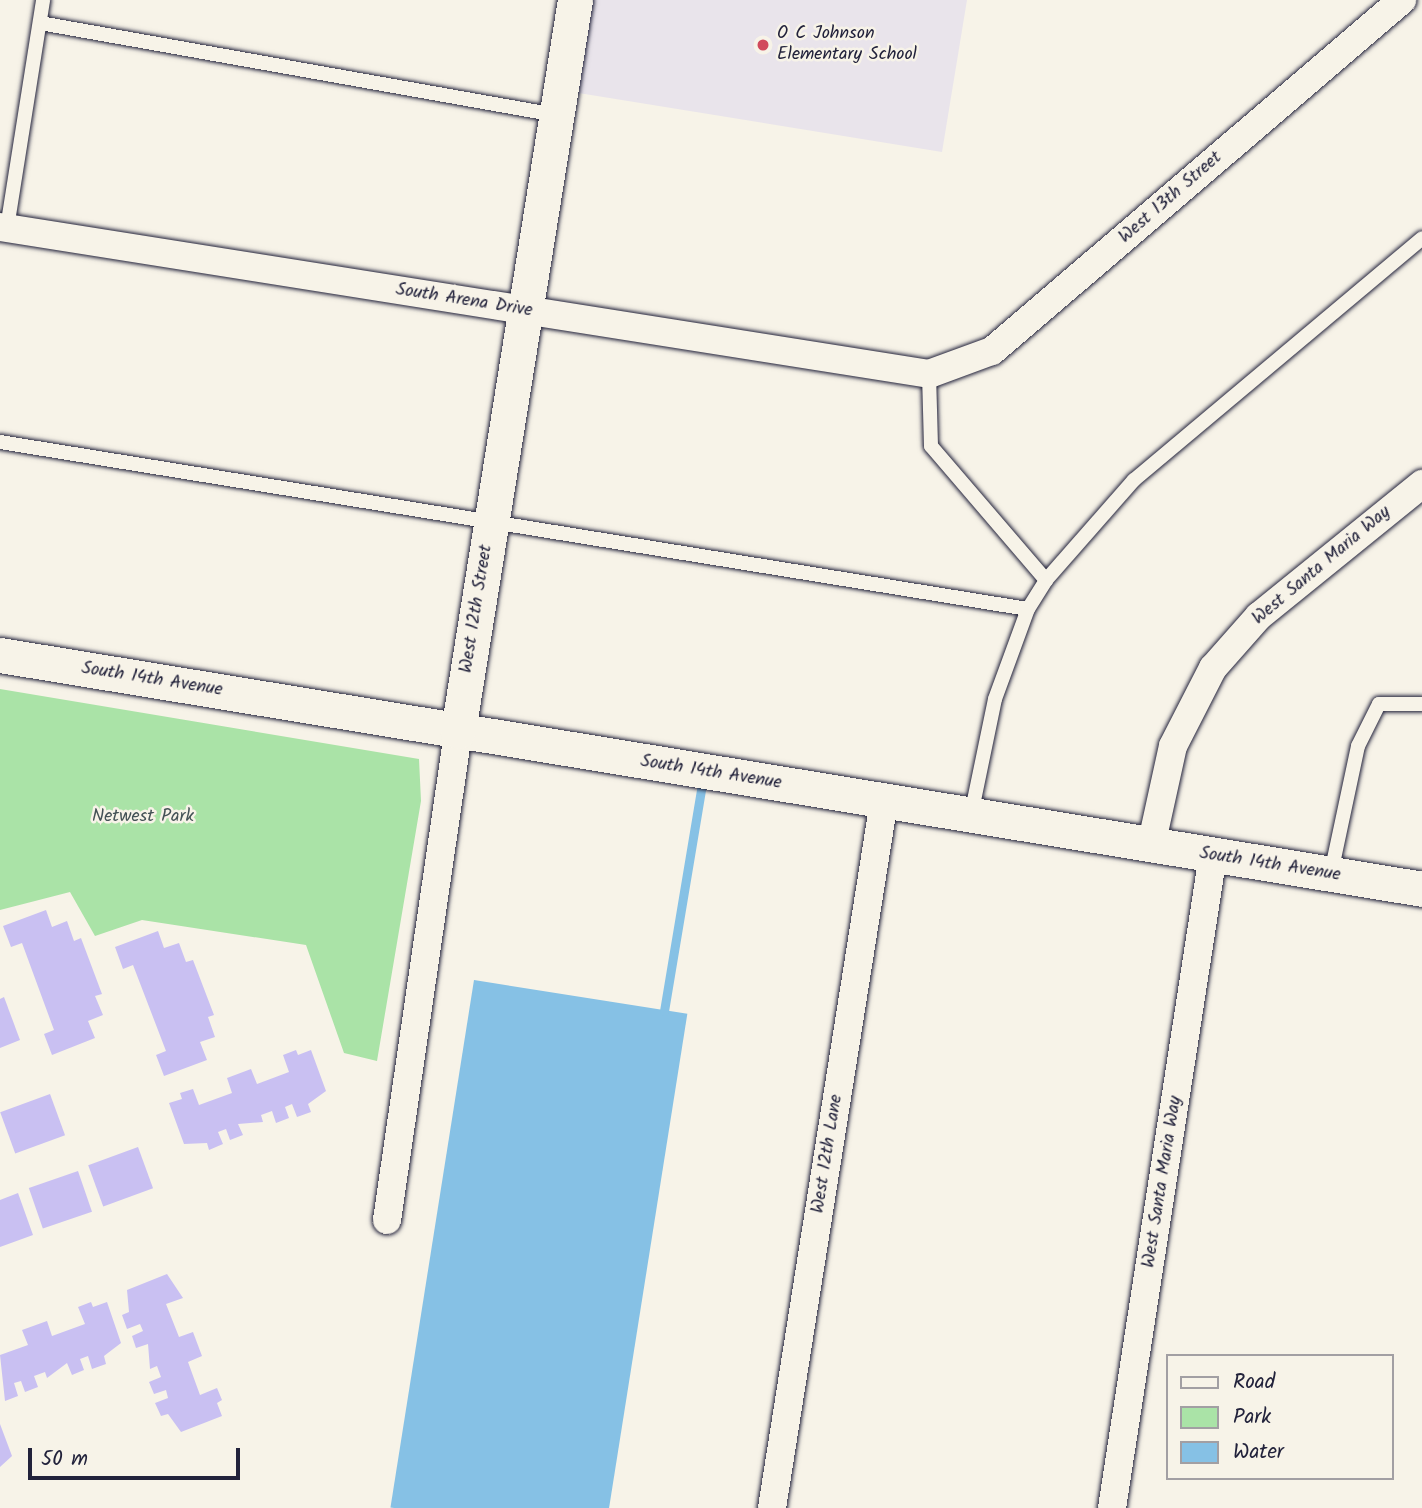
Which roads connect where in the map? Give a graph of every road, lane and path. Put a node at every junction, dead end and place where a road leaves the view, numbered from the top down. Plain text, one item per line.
1 (43, 0) edge
2 (575, 0) edge
3 (1402, 0) edge
4 (40, 23) junction
5 (556, 115) junction
6 (4, 227) edge
7 (1422, 238) edge
8 (525, 311) junction
9 (929, 374) junction
10 (0, 442) edge
11 (1422, 484) edge
12 (492, 520) junction
13 (1046, 580) junction
14 (1028, 609) junction
15 (0, 656) edge
16 (1422, 705) edge
17 (458, 731) junction
18 (884, 801) junction
19 (971, 816) junction
20 (1151, 846) junction
21 (1213, 855) junction
22 (1331, 874) junction
23 (1422, 890) edge
24 (387, 1220) dead end
25 (772, 1508) edge
26 (1112, 1508) edge

1 - 4 lane
2 - 5 street, West 12th Street
3 - 9 street, West 13th Street
4 - 5 lane
4 - 6 lane
5 - 8 street, West 12th Street
6 - 8 street, South Arena Drive
7 - 13 lane
8 - 9 street, South Arena Drive
8 - 12 street, West 12th Street
9 - 13 lane
10 - 12 lane
11 - 20 street, West Santa Maria Way
12 - 14 lane
12 - 17 street, West 12th Street
13 - 14 lane
14 - 19 lane
15 - 17 street, South 14th Avenue
16 - 22 lane
17 - 18 street, South 14th Avenue
17 - 24 street, West 12th Street
18 - 19 street, South 14th Avenue
18 - 25 street, West 12th Lane
19 - 20 street, South 14th Avenue
20 - 21 street, South 14th Avenue
21 - 22 street, South 14th Avenue
21 - 26 street, West Santa Maria Way
22 - 23 street, South 14th Avenue

